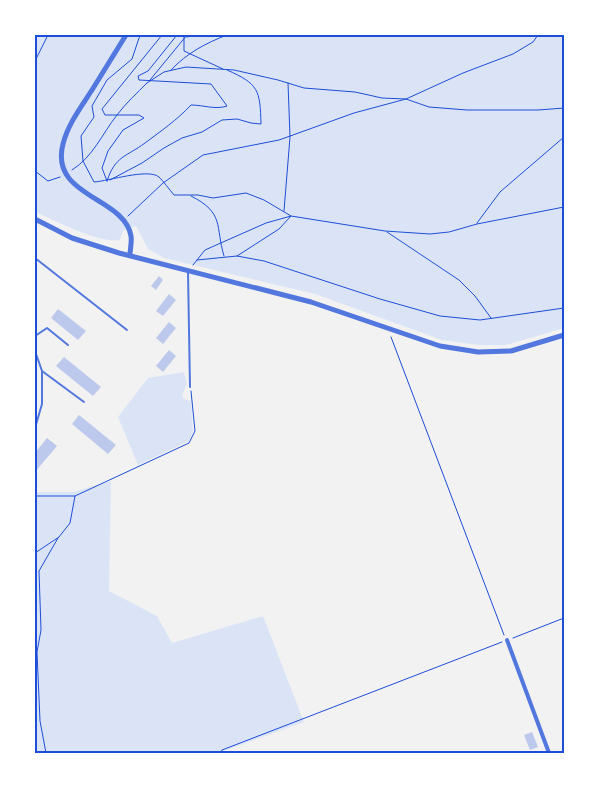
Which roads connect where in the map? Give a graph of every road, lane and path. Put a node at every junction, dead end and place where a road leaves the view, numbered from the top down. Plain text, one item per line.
1 (48, 35) edge
2 (126, 35) edge
3 (141, 35) edge
4 (162, 35) edge
5 (176, 35) edge
6 (197, 35) edge
7 (228, 35) edge
8 (538, 35) edge
9 (185, 36) edge
10 (189, 54) junction
11 (35, 61) edge
12 (171, 70) junction
13 (225, 70) junction
14 (150, 80) junction
15 (288, 83) junction
16 (406, 99) junction
17 (564, 108) edge
18 (117, 115) junction
19 (290, 137) junction
20 (564, 137) edge
21 (83, 162) junction
22 (35, 171) edge
23 (66, 174) junction
24 (107, 182) junction
25 (163, 183) junction
26 (190, 196) junction
27 (564, 207) edge
28 (284, 212) junction
29 (291, 216) junction
30 (35, 219) edge
31 (124, 220) junction
32 (477, 224) junction
33 (385, 231) junction
34 (220, 243) junction
35 (130, 255) junction
36 (237, 256) junction
37 (224, 257) junction
38 (35, 258) edge
39 (186, 270) junction
40 (564, 308) edge
41 (491, 319) junction
42 (127, 330) dead end
43 (393, 330) junction
44 (564, 335) edge
45 (35, 336) edge
46 (68, 344) dead end
47 (35, 351) edge
48 (42, 371) junction
49 (190, 387) joint
50 (84, 402) dead end
51 (35, 428) edge
52 (35, 496) edge
53 (75, 496) junction
54 (59, 537) junction
55 (35, 553) edge
56 (564, 618) edge
57 (506, 640) junction
58 (46, 753) edge
59 (220, 753) edge
60 (550, 753) edge

1 - 11 path
2 - 23 street
3 - 21 path
4 - 18 path
5 - 14 path
6 - 9 path
7 - 10 path
8 - 16 path
9 - 10 path
9 - 14 path
10 - 12 path
10 - 13 path
12 - 13 path
12 - 14 path
13 - 15 path
13 - 24 path
14 - 18 path
14 - 24 path
15 - 16 path
15 - 19 path
16 - 17 path
16 - 19 path
18 - 21 path
18 - 24 path
19 - 25 path
19 - 28 path
20 - 32 path
21 - 23 path
21 - 24 path
22 - 23 path
23 - 31 street
24 - 25 path
25 - 26 path
25 - 31 path
26 - 28 path
26 - 34 path
27 - 32 path
28 - 29 path
29 - 33 path
29 - 34 path
29 - 36 path
30 - 35 street
31 - 35 street
32 - 33 path
33 - 41 path
34 - 37 path
34 - 37 path
35 - 39 street
36 - 37 path
36 - 41 path
38 - 42 lane
39 - 43 street
39 - 49 lane
40 - 41 path
43 - 44 street
43 - 57 path
45 - 46 lane
47 - 48 lane
48 - 50 lane
48 - 51 lane
49 - 53 path
52 - 53 path
53 - 54 path
54 - 55 path
54 - 58 path
56 - 57 path
57 - 59 path
57 - 60 street

